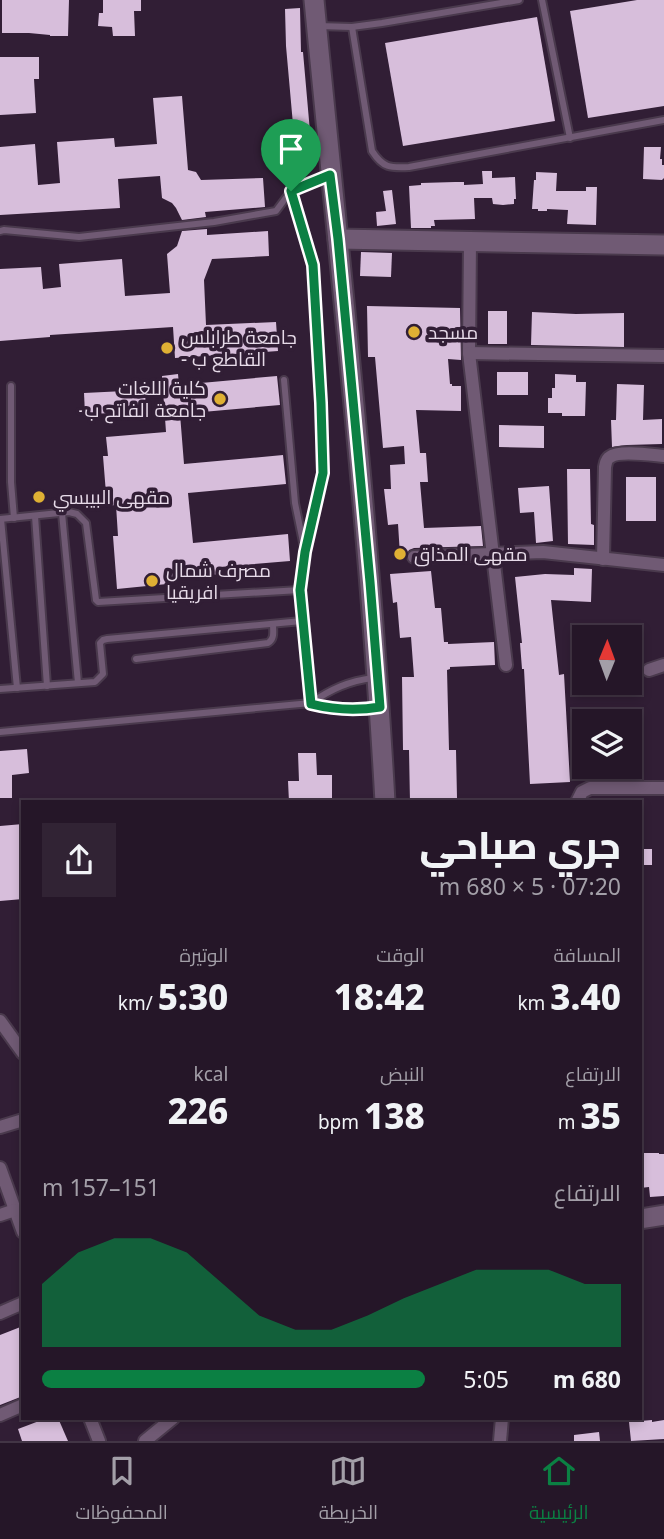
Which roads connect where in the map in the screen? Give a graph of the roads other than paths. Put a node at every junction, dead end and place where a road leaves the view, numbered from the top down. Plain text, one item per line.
1 (314, 0) edge
2 (519, 0) edge
3 (542, 0) edge
4 (316, 26) junction
5 (352, 27) junction
6 (664, 120) edge
7 (570, 138) junction
8 (330, 175) junction
9 (291, 191) junction
10 (0, 231) edge
11 (338, 239) junction
12 (470, 241) junction
13 (664, 246) edge
14 (469, 353) junction
15 (664, 356) edge
16 (284, 380) dead end
17 (11, 386) dead end
18 (664, 456) edge
19 (62, 513) junction
20 (35, 516) junction
21 (15, 518) junction
22 (1, 519) edge
23 (305, 552) junction
24 (493, 553) junction
25 (414, 556) dead end
26 (603, 558) junction
27 (664, 565) edge
28 (300, 590) junction
29 (302, 621) junction
30 (273, 624) junction
31 (136, 659) dead end
32 (506, 665) dead end
33 (664, 666) edge
34 (649, 670) dead end
35 (378, 677) junction
36 (78, 683) junction
37 (47, 685) junction
38 (17, 688) junction
39 (0, 689) edge
40 (311, 704) junction
41 (380, 707) junction
42 (0, 732) edge
43 (664, 788) edge
44 (386, 800) edge
45 (578, 800) edge
46 (0, 1021) edge
47 (21, 1050) edge
48 (21, 1122) edge
49 (0, 1127) edge
50 (0, 1168) edge
51 (15, 1210) junction
52 (0, 1214) edge
53 (664, 1215) edge
54 (642, 1219) edge
55 (21, 1226) edge
56 (21, 1304) edge
57 (0, 1313) edge
58 (21, 1406) edge
59 (0, 1415) edge
60 (91, 1420) edge
61 (171, 1420) edge
62 (502, 1420) edge
63 (99, 1441) edge
64 (145, 1441) edge
65 (500, 1441) edge

1 - 4 street
2 - 5 lane
3 - 7 lane
4 - 5 lane
4 - 8 street
5 - 7 lane
6 - 7 lane
8 - 9 lane
8 - 11 street
9 - 10 lane
9 - 23 lane
11 - 12 street
11 - 35 street
12 - 13 street
12 - 14 street
14 - 15 street
14 - 24 street
16 - 23 lane
17 - 21 lane
18 - 26 street
19 - 20 lane
19 - 28 lane
19 - 36 lane
20 - 21 lane
20 - 37 lane
21 - 22 lane
22 - 38 lane
23 - 28 lane
24 - 25 street
24 - 26 street
24 - 32 street
26 - 27 street
28 - 29 lane
29 - 30 lane
29 - 40 lane
30 - 31 lane
30 - 36 lane
33 - 34 street
35 - 40 lane
35 - 41 street
36 - 37 lane
37 - 38 lane
38 - 39 lane
40 - 41 lane
40 - 42 lane
41 - 44 street
43 - 45 street
46 - 47 street
48 - 49 street
50 - 51 street
51 - 52 street
51 - 55 street
53 - 54 street
56 - 57 street
58 - 59 street
60 - 63 street
61 - 64 street
62 - 65 street

